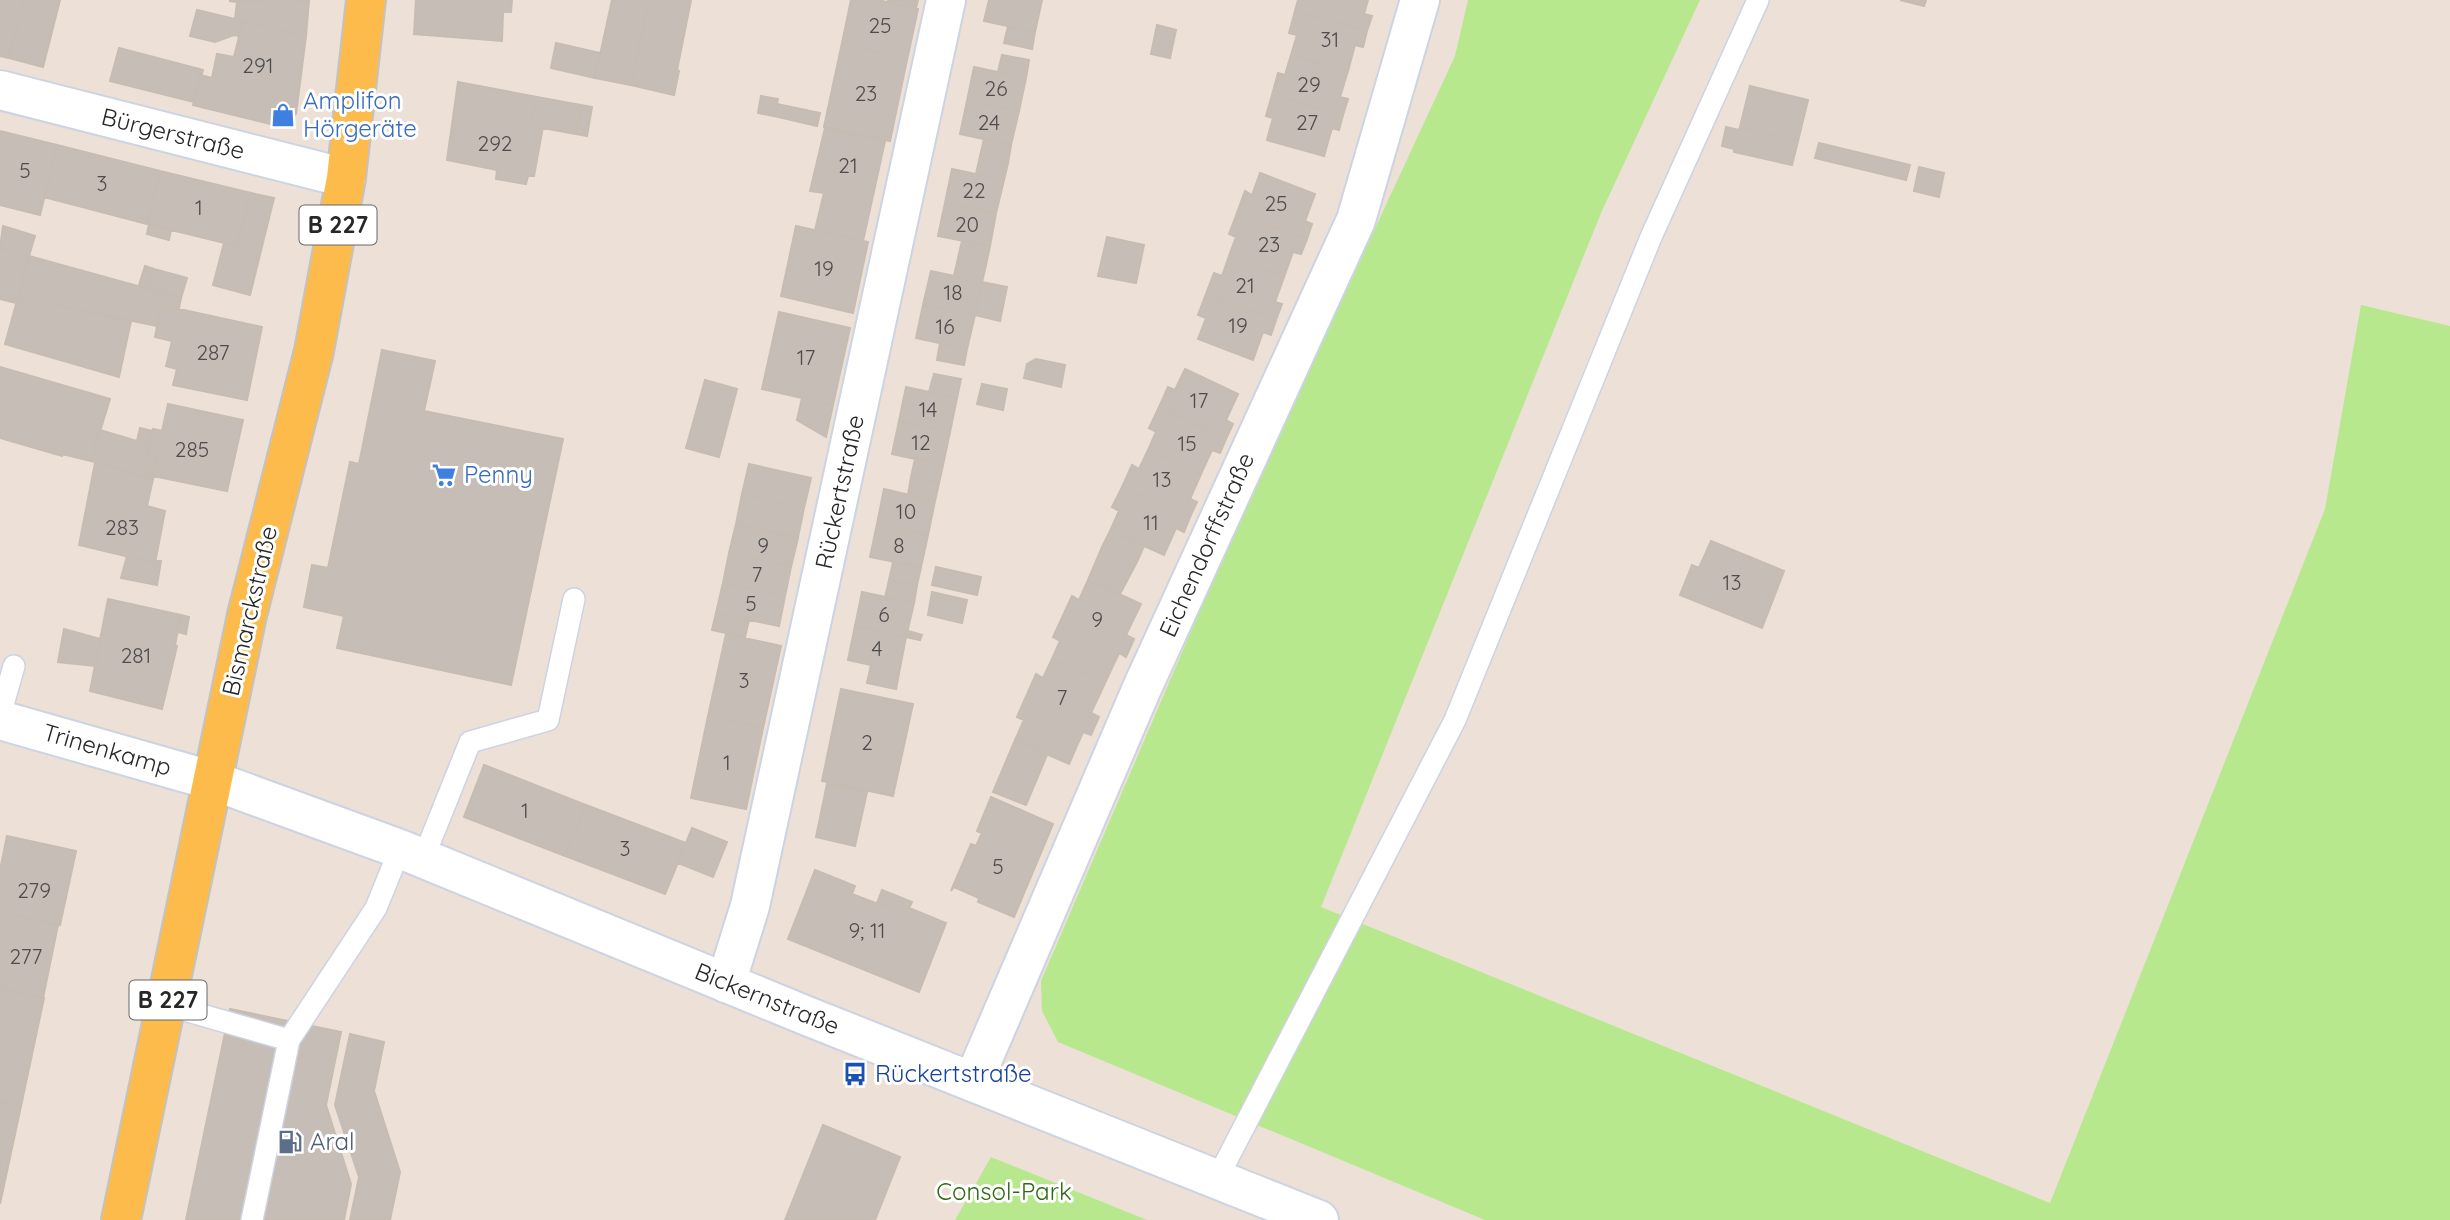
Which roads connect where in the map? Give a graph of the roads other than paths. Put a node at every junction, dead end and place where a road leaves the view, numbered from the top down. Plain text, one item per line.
1 (366, 0) edge
2 (946, 0) edge
3 (1420, 0) edge
4 (1758, 0) edge
5 (0, 90) edge
6 (346, 178) junction
7 (574, 599) dead end
8 (15, 666) dead end
9 (0, 718) edge
10 (214, 780) junction
11 (412, 854) junction
12 (726, 983) junction
13 (167, 1005) junction
14 (289, 1040) junction
15 (973, 1082) junction
16 (1217, 1179) junction
17 (121, 1220) edge
18 (252, 1220) edge
19 (1318, 1220) edge

1 - 6 main road, Bismarckstraße / B 227
2 - 12 street, Rückertstraße
3 - 15 street, Eichendorffstraße
4 - 16 lane
5 - 6 street, Bürgerstraße
6 - 10 main road, Bismarckstraße / B 227
7 - 11 lane
8 - 9 lane
9 - 10 street, Trinenkamp
10 - 11 street, Bickernstraße
10 - 13 main road, Bismarckstraße / B 227
11 - 12 street, Bickernstraße
11 - 14 lane
12 - 15 street, Bickernstraße
13 - 14 lane
13 - 17 main road, Bismarckstraße / B 227
14 - 18 lane
15 - 16 street, Bickernstraße
16 - 19 street, Bickernstraße

